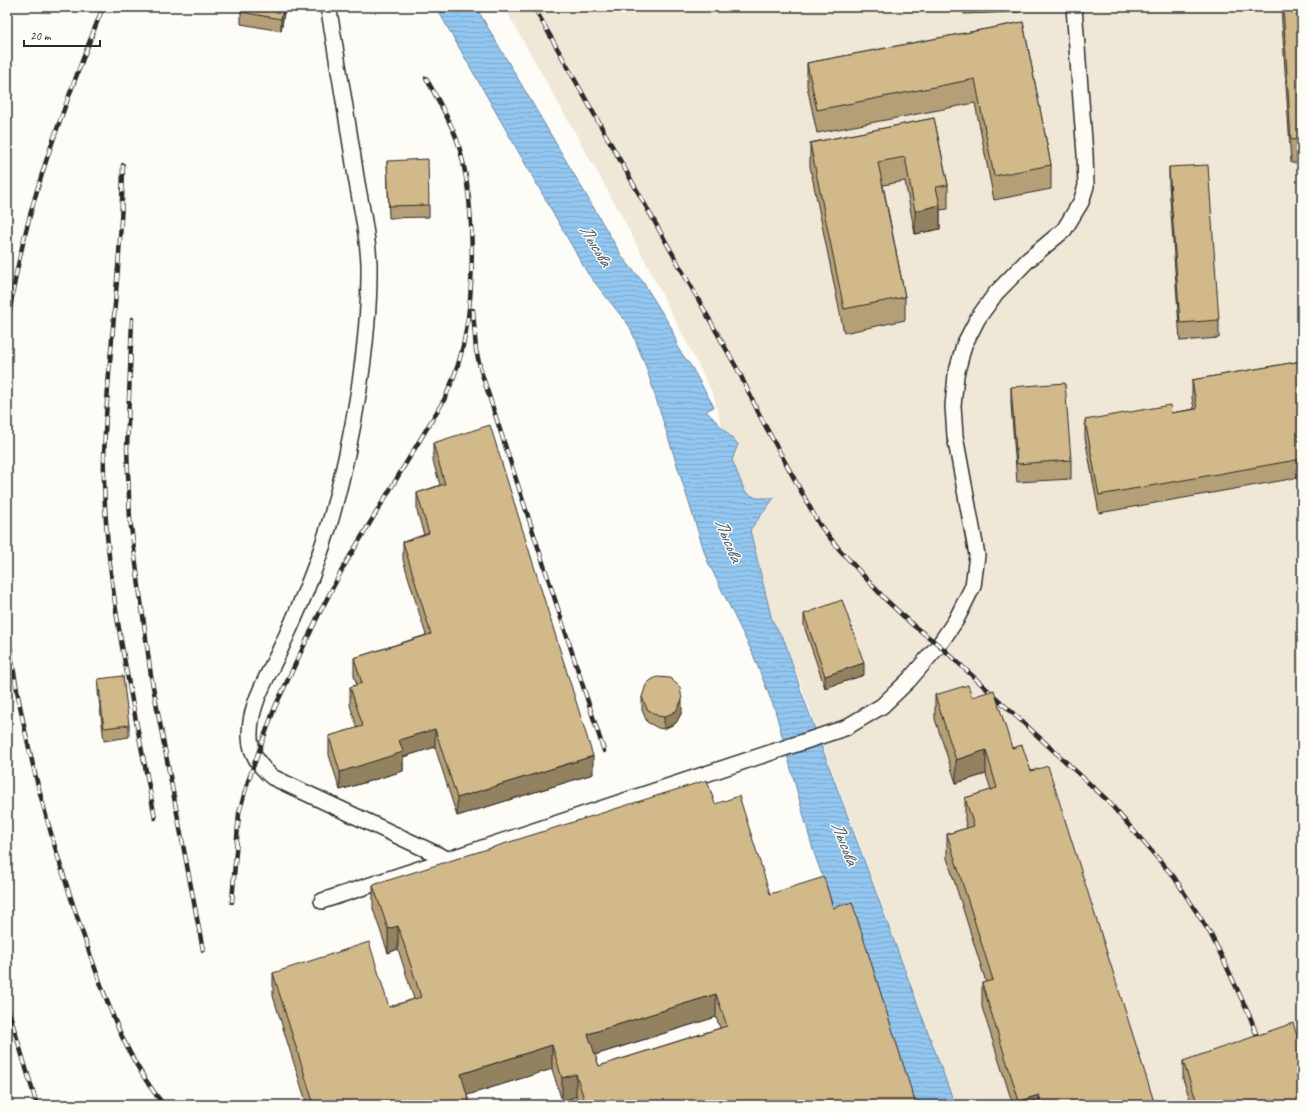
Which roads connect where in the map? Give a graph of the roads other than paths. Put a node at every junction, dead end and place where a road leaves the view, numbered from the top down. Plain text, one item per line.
1 (328, 7) edge
2 (1074, 7) edge
3 (447, 859) junction
4 (322, 901) dead end

1 - 3 lane
2 - 3 lane
3 - 4 lane

